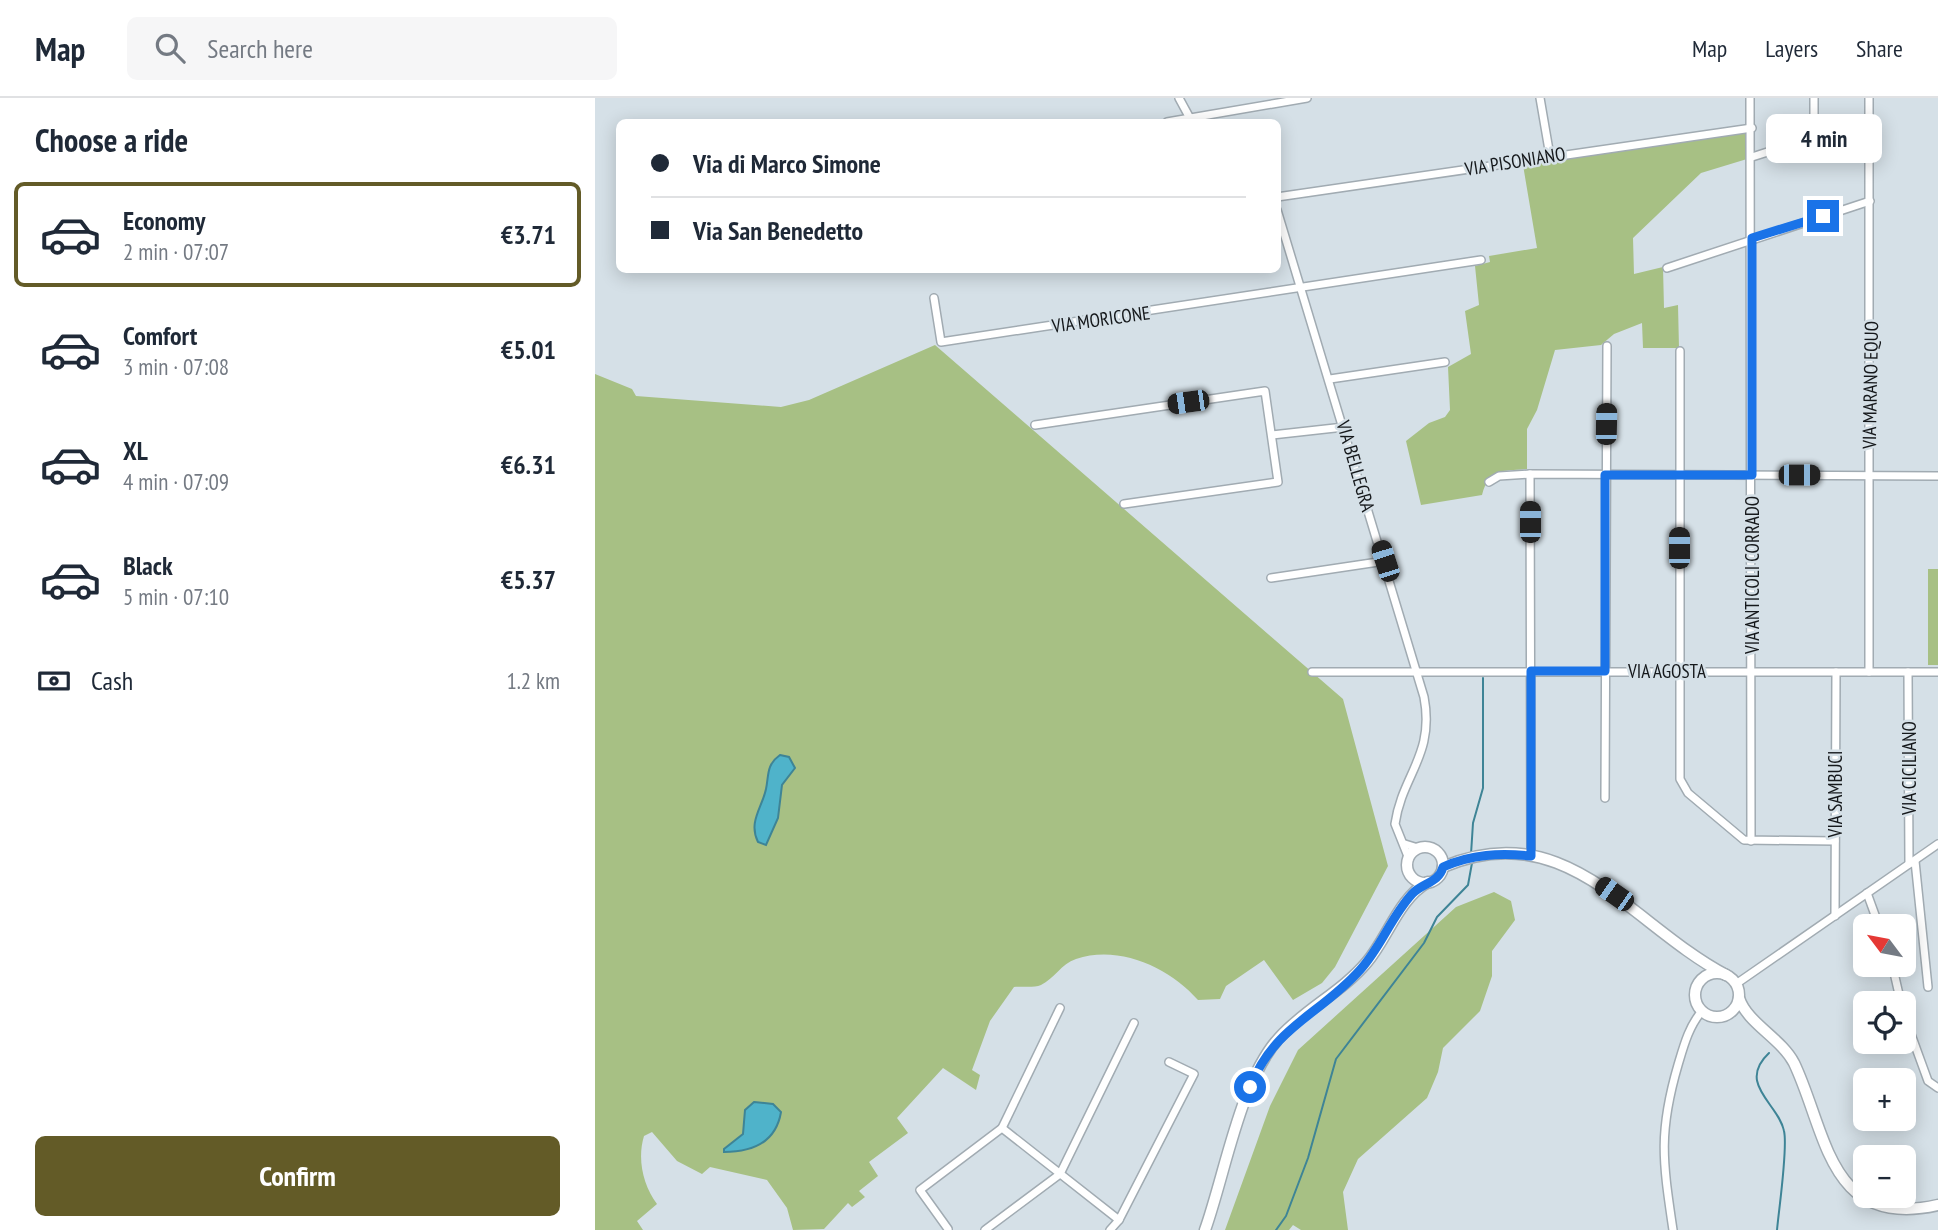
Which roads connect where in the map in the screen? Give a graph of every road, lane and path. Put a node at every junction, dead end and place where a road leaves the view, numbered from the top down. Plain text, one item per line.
1 (1179, 98) edge
2 (1307, 98) edge
3 (1540, 98) edge
4 (1751, 98) edge
5 (1814, 98) edge
6 (1869, 98) edge
7 (1190, 119) edge
8 (1196, 119) edge
9 (1752, 128) junction
10 (1550, 156) junction
11 (1752, 157) junction
12 (1281, 196) edge
13 (1870, 201) junction
14 (1281, 222) edge
15 (1752, 238) junction
16 (1481, 260) dead end
17 (1667, 268) dead end
18 (1303, 288) junction
19 (934, 298) dead end
20 (1607, 346) dead end
21 (1680, 351) dead end
22 (1445, 362) dead end
23 (1330, 379) junction
24 (1035, 425) dead end
25 (1344, 426) junction
26 (1272, 435) junction
27 (1530, 474) junction
28 (1605, 475) junction
29 (1680, 475) junction
30 (1752, 475) junction
31 (1869, 476) junction
32 (1938, 476) edge
33 (1489, 482) dead end
34 (1124, 504) dead end
35 (1385, 561) junction
36 (1271, 578) dead end
37 (1531, 671) junction
38 (1605, 671) junction
39 (1679, 671) junction
40 (1312, 672) dead end
41 (1418, 672) junction
42 (1752, 672) junction
43 (1836, 672) junction
44 (1869, 672) junction
45 (1908, 672) junction
46 (1938, 672) edge
47 (1605, 798) dead end
48 (1402, 841) junction
49 (1751, 841) junction
50 (1835, 841) junction
51 (1938, 844) edge
52 (1418, 848) junction
53 (1437, 851) junction
54 (1531, 856) junction
55 (1466, 857) junction
56 (1409, 859) junction
57 (1912, 862) junction
58 (1443, 867) junction
59 (1409, 871) junction
60 (1428, 882) junction
61 (1867, 893) junction
62 (1406, 902) junction
63 (1875, 914) edge
64 (1835, 916) junction
65 (1687, 952) junction
66 (1726, 975) junction
67 (1700, 981) junction
68 (1736, 984) junction
69 (1928, 988) dead end
70 (1739, 998) junction
71 (1060, 1008) dead end
72 (1702, 1011) junction
73 (1727, 1015) junction
74 (1753, 1019) junction
75 (1134, 1023) dead end
76 (1916, 1048) edge
77 (1169, 1062) dead end
78 (1938, 1088) edge
79 (1002, 1128) junction
80 (1060, 1174) junction
81 (1938, 1205) edge
82 (1119, 1220) junction
83 (948, 1229) edge
84 (985, 1230) edge
85 (1110, 1230) edge
86 (1205, 1230) edge
87 (1673, 1230) edge

1 - 7 street
2 - 8 street
3 - 10 street
4 - 9 street, VIA ANTICOLI CORRADO
5 - 11 street
6 - 13 street, VIA MARANO EQUO
9 - 10 street, VIA PISONIANO
9 - 11 street, VIA ANTICOLI CORRADO
10 - 12 street, VIA PISONIANO
11 - 15 street, VIA ANTICOLI CORRADO
13 - 15 street
13 - 31 street, VIA MARANO EQUO
14 - 18 street, VIA BELLEGRA
15 - 17 street
15 - 30 street, VIA ANTICOLI CORRADO
16 - 18 street
18 - 19 street, VIA MORICONE
18 - 23 street, VIA BELLEGRA
20 - 28 street
21 - 29 street
22 - 23 street
23 - 25 street, VIA BELLEGRA
24 - 26 street
25 - 26 street
25 - 35 street, VIA BELLEGRA
26 - 34 street
27 - 28 street
27 - 33 street
27 - 37 street
28 - 29 street
28 - 38 street
29 - 30 street
29 - 39 street
30 - 31 street
30 - 42 street, VIA ANTICOLI CORRADO
31 - 32 street
31 - 44 street, VIA MARANO EQUO
35 - 36 street
35 - 41 street, VIA BELLEGRA
37 - 38 street, VIA AGOSTA
37 - 41 street, VIA AGOSTA
37 - 54 street
38 - 39 street, VIA AGOSTA
38 - 47 street
39 - 42 street, VIA AGOSTA
39 - 49 street
40 - 41 street, VIA AGOSTA
41 - 48 street, VIA BELLEGRA
42 - 43 street, VIA AGOSTA
42 - 49 street, VIA ANTICOLI CORRADO
43 - 44 street, VIA AGOSTA
43 - 50 street, VIA SAMBUCI
44 - 45 street, VIA AGOSTA
45 - 46 street, VIA AGOSTA
45 - 57 street, VIA CICILIANO
48 - 52 street
48 - 56 street, VIA BELLEGRA
49 - 50 street
50 - 64 street, VIA SAMBUCI
51 - 57 street
52 - 53 street
52 - 56 street
53 - 55 street
53 - 58 street
54 - 55 street
54 - 65 street
55 - 58 street
56 - 59 street
57 - 61 street
57 - 69 street, VIA CICILIANO
58 - 60 street
59 - 60 street
59 - 62 street
60 - 62 street
61 - 63 street
61 - 64 street
62 - 86 street
64 - 68 street
65 - 66 street
65 - 67 street
66 - 67 street
66 - 68 street
67 - 72 street
68 - 70 street
70 - 73 street
70 - 74 street
71 - 79 street
72 - 73 street
72 - 87 street
73 - 74 street
74 - 81 street
75 - 80 street
76 - 78 street
77 - 82 street
79 - 80 street
79 - 83 street
80 - 82 street
80 - 84 street
82 - 85 street

